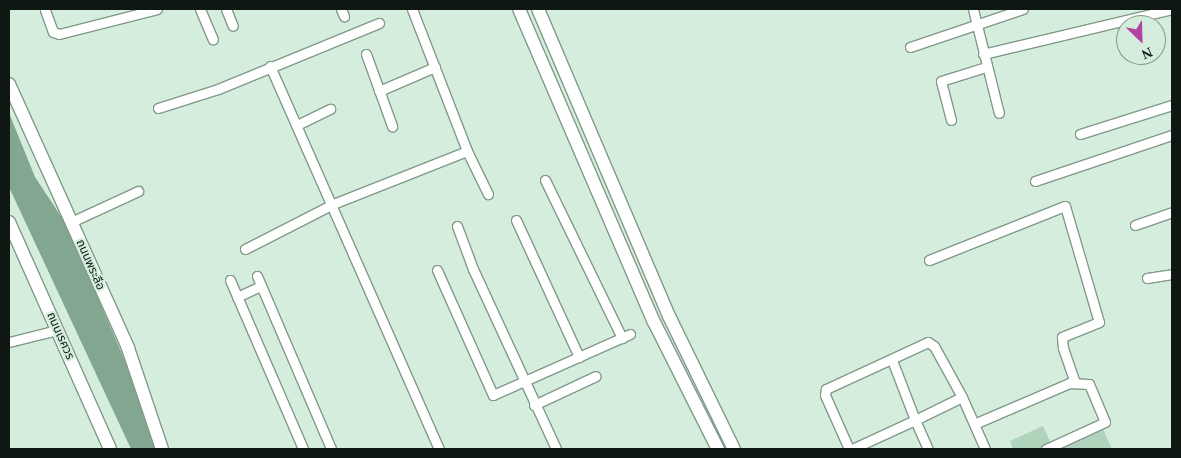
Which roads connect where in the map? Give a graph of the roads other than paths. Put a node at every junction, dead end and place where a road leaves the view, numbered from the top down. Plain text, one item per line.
1 (157, 9) edge
2 (200, 9) edge
3 (226, 9) edge
4 (412, 9) edge
5 (519, 9) edge
6 (538, 9) edge
7 (973, 9) edge
8 (1023, 9) edge
9 (45, 10) dead end
10 (1172, 10) edge
11 (379, 23) dead end
12 (976, 24) junction
13 (233, 26) dead end
14 (212, 39) dead end
15 (910, 47) dead end
16 (366, 54) dead end
17 (983, 54) junction
18 (270, 66) junction
19 (435, 67) junction
20 (986, 67) junction
21 (9, 84) edge
22 (379, 91) junction
23 (1172, 105) edge
24 (158, 108) dead end
25 (330, 110) dead end
26 (999, 112) dead end
27 (951, 120) dead end
28 (297, 125) junction
29 (392, 126) dead end
30 (1080, 134) dead end
31 (1172, 135) edge
32 (467, 151) junction
33 (545, 180) dead end
34 (1035, 181) dead end
35 (138, 191) dead end
36 (488, 194) dead end
37 (333, 204) junction
38 (1172, 212) edge
39 (516, 220) dead end
40 (9, 222) edge
41 (71, 222) junction
42 (1135, 225) dead end
43 (457, 226) dead end
44 (245, 248) dead end
45 (929, 260) dead end
46 (437, 270) dead end
47 (1172, 274) edge
48 (257, 276) dead end
49 (1147, 278) dead end
50 (230, 280) dead end
51 (261, 286) junction
52 (237, 297) junction
53 (57, 330) junction
54 (9, 342) edge
55 (579, 358) junction
56 (892, 360) junction
57 (596, 376) dead end
58 (523, 382) junction
59 (1075, 382) junction
60 (962, 397) junction
61 (534, 405) junction
62 (914, 420) junction
63 (974, 424) junction
64 (110, 449) edge
65 (162, 449) edge
66 (304, 449) edge
67 (331, 449) edge
68 (439, 449) edge
69 (556, 449) edge
70 (718, 449) edge
71 (734, 449) edge
72 (850, 449) edge
73 (928, 449) edge
74 (985, 449) edge
75 (1046, 449) edge

1 - 9 street
2 - 14 street
3 - 13 street
4 - 19 street
5 - 70 street
6 - 71 street
7 - 12 street
8 - 12 street
10 - 17 street
11 - 18 street
12 - 15 street
12 - 17 street
16 - 22 street
17 - 20 street
18 - 24 street
18 - 28 street
19 - 22 street
19 - 32 street
20 - 26 street
20 - 27 street
21 - 41 street, ถนนพระลือ
22 - 29 street
23 - 30 street
25 - 28 street
28 - 37 street
31 - 34 street
32 - 36 street
32 - 37 street
33 - 55 street
35 - 41 street
37 - 44 street
37 - 68 street
38 - 42 street
39 - 55 street
40 - 53 street, ถนนเรศวร
41 - 65 street, ถนนพระลือ
43 - 58 street
45 - 59 street
46 - 58 street
47 - 49 street
48 - 51 street
50 - 52 street
51 - 52 street
51 - 67 street
52 - 66 street
53 - 54 street
53 - 64 street, ถนนเรศวร
55 - 58 street
56 - 60 street
56 - 62 street
56 - 72 street
57 - 61 street
58 - 61 street
59 - 63 street
59 - 75 street
60 - 62 street
60 - 63 street
61 - 69 street
62 - 72 street
62 - 73 street
63 - 74 street

